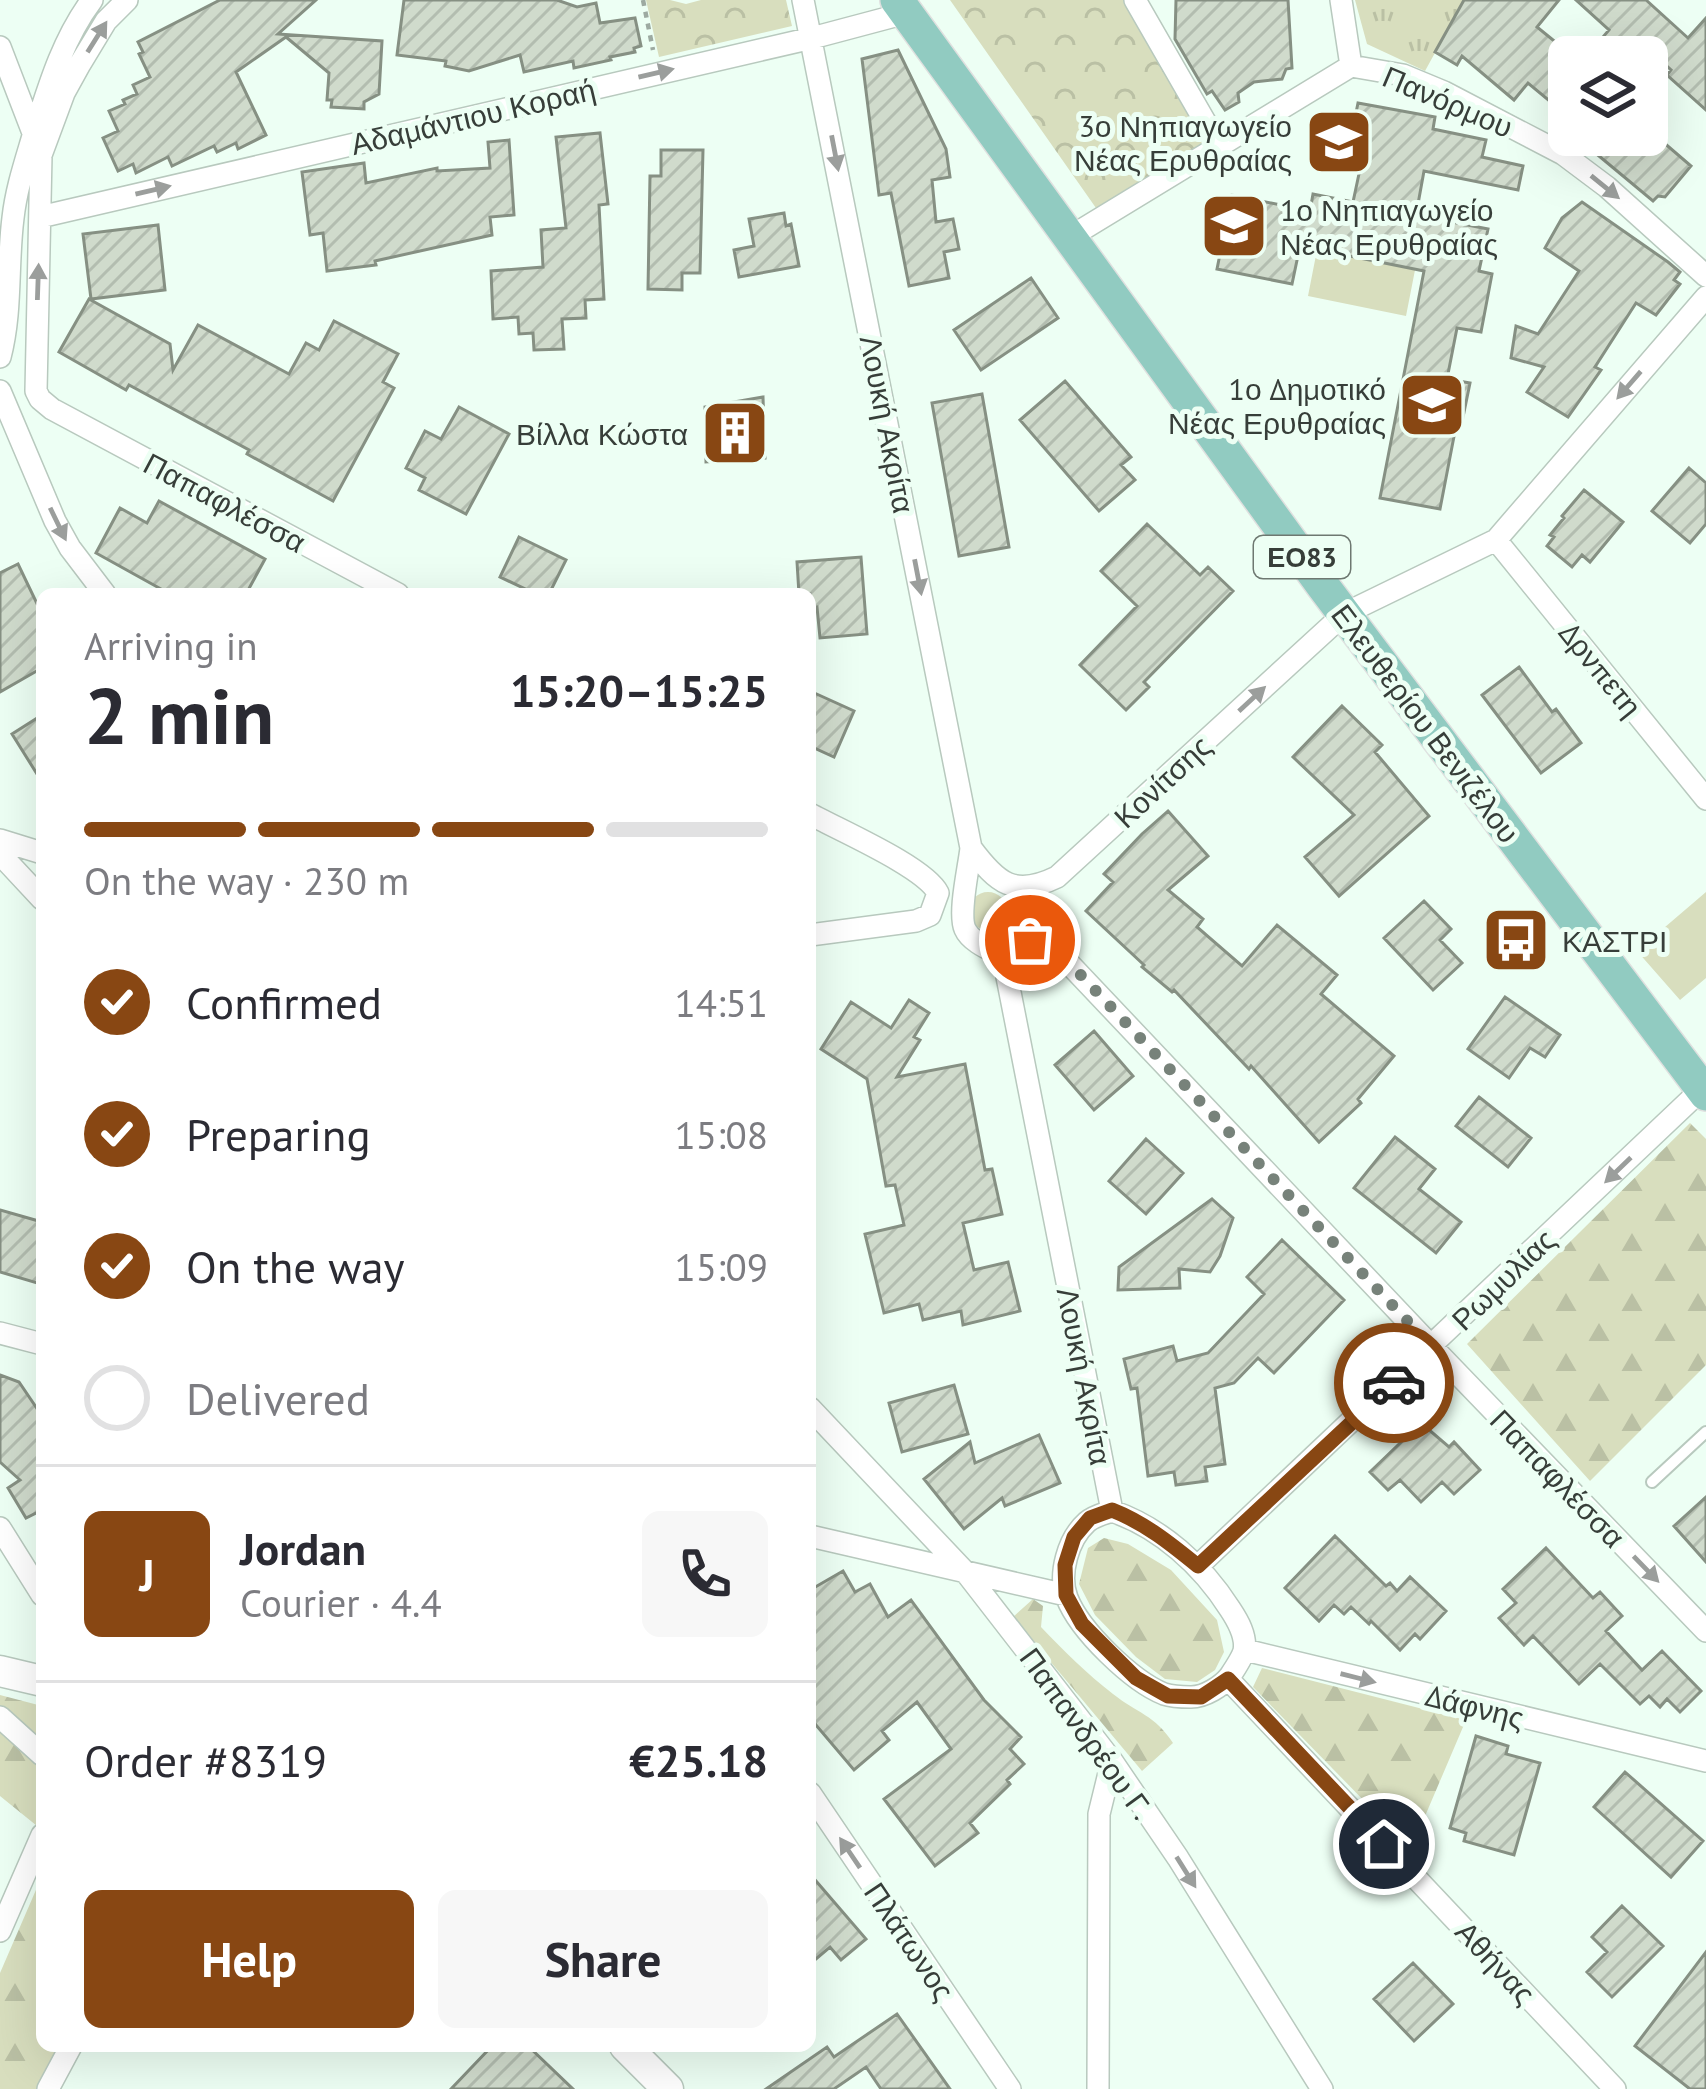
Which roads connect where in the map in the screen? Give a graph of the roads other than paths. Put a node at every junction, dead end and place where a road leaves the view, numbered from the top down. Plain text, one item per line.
1 (92, 0) edge
2 (127, 0) edge
3 (803, 0) edge
4 (1135, 0) edge
5 (1341, 0) edge
6 (902, 7) edge
7 (812, 38) junction
8 (0, 47) edge
9 (1351, 66) junction
10 (38, 145) junction
11 (1219, 146) junction
12 (40, 217) junction
13 (1070, 237) junction
14 (1706, 276) edge
15 (1706, 297) edge
16 (36, 346) junction
17 (0, 357) edge
18 (0, 374) edge
19 (0, 391) edge
20 (52, 409) junction
21 (25, 445) junction
22 (1496, 540) junction
23 (100, 588) edge
24 (387, 588) edge
25 (1344, 614) junction
26 (1706, 799) edge
27 (816, 817) edge
28 (0, 840) edge
29 (971, 848) junction
30 (36, 851) edge
31 (0, 854) edge
32 (1030, 888) junction
33 (36, 893) edge
34 (937, 902) junction
35 (964, 904) junction
36 (816, 933) edge
37 (1030, 940) junction
38 (1006, 958) junction
39 (1704, 1092) edge
40 (0, 1334) edge
41 (36, 1343) edge
42 (1432, 1347) junction
43 (816, 1414) edge
44 (1706, 1432) edge
45 (1652, 1482) dead end
46 (1112, 1510) junction
47 (0, 1528) edge
48 (816, 1537) edge
49 (1198, 1566) junction
50 (968, 1574) junction
51 (36, 1585) edge
52 (1066, 1595) junction
53 (1706, 1631) edge
54 (1244, 1650) junction
55 (0, 1671) edge
56 (1228, 1679) junction
57 (36, 1680) edge
58 (0, 1718) edge
59 (36, 1750) edge
60 (1112, 1761) junction
61 (1706, 1761) edge
62 (816, 1802) edge
63 (36, 1849) edge
64 (0, 1930) edge
65 (68, 2052) edge
66 (631, 2052) edge
67 (665, 2088) edge
68 (48, 2089) edge
69 (1010, 2089) edge
70 (1097, 2089) edge
71 (1322, 2089) edge
72 (1616, 2089) edge

1 - 10 street
10 -> 2 street
3 - 7 street, Λουκή Ακρίτα
4 - 11 street
5 - 9 street, Πανόρμου
6 - 7 street, Αδαμάντιου Κοραή
6 - 13 main road, Ελευθερίου Βενιζέλου / ΕΟ83
12 -> 7 street, Αδαμάντιου Κοραή
7 -> 29 street, Λουκή Ακρίτα
8 - 10 street
9 - 11 street
9 -> 14 street, Πανόρμου
10 - 12 street
10 - 17 street
11 - 13 street
16 -> 12 street
13 - 25 main road, Ελευθερίου Βενιζέλου / ΕΟ83
15 -> 22 street
16 - 18 street
16 - 20 street
19 - 21 street
20 - 21 street
20 - 24 street, Παπαφλέσσα
21 -> 23 street
22 - 25 street, Κονίτσης
22 - 26 street, Δρνπετη
32 -> 25 street, Κονίτσης
25 - 39 main road, Ελευθερίου Βενιζέλου / ΕΟ83
27 - 34 street
28 - 30 street
29 - 32 street
29 - 35 street, Λουκή Ακρίτα
31 - 33 street
32 - 37 street
34 - 35 street
34 - 36 street
35 - 38 street
37 - 38 street
37 - 42 street, Παπαφλέσσα
38 - 46 street, Λουκή Ακρίτα
39 -> 42 street, Ρωμυλίας
40 - 41 street
42 - 49 street, Ρωμυλίας
42 -> 53 street, Παπαφλέσσα
43 - 50 street, Παπανδρέου Γ.
44 - 45 lane
46 - 49 street
46 - 52 street
47 - 51 street
48 - 50 street
49 - 54 street
50 - 52 street
50 - 60 street, Παπανδρέου Γ.
52 - 56 street
54 - 56 street
54 -> 61 street, Δάφνης
55 - 57 street
56 - 72 street, Αθήνας
58 - 59 street
60 - 70 street
60 -> 71 street, Παπανδρέου Γ.
69 -> 62 street, Πλάτωνος
63 - 64 street
65 - 68 street
66 - 67 street

